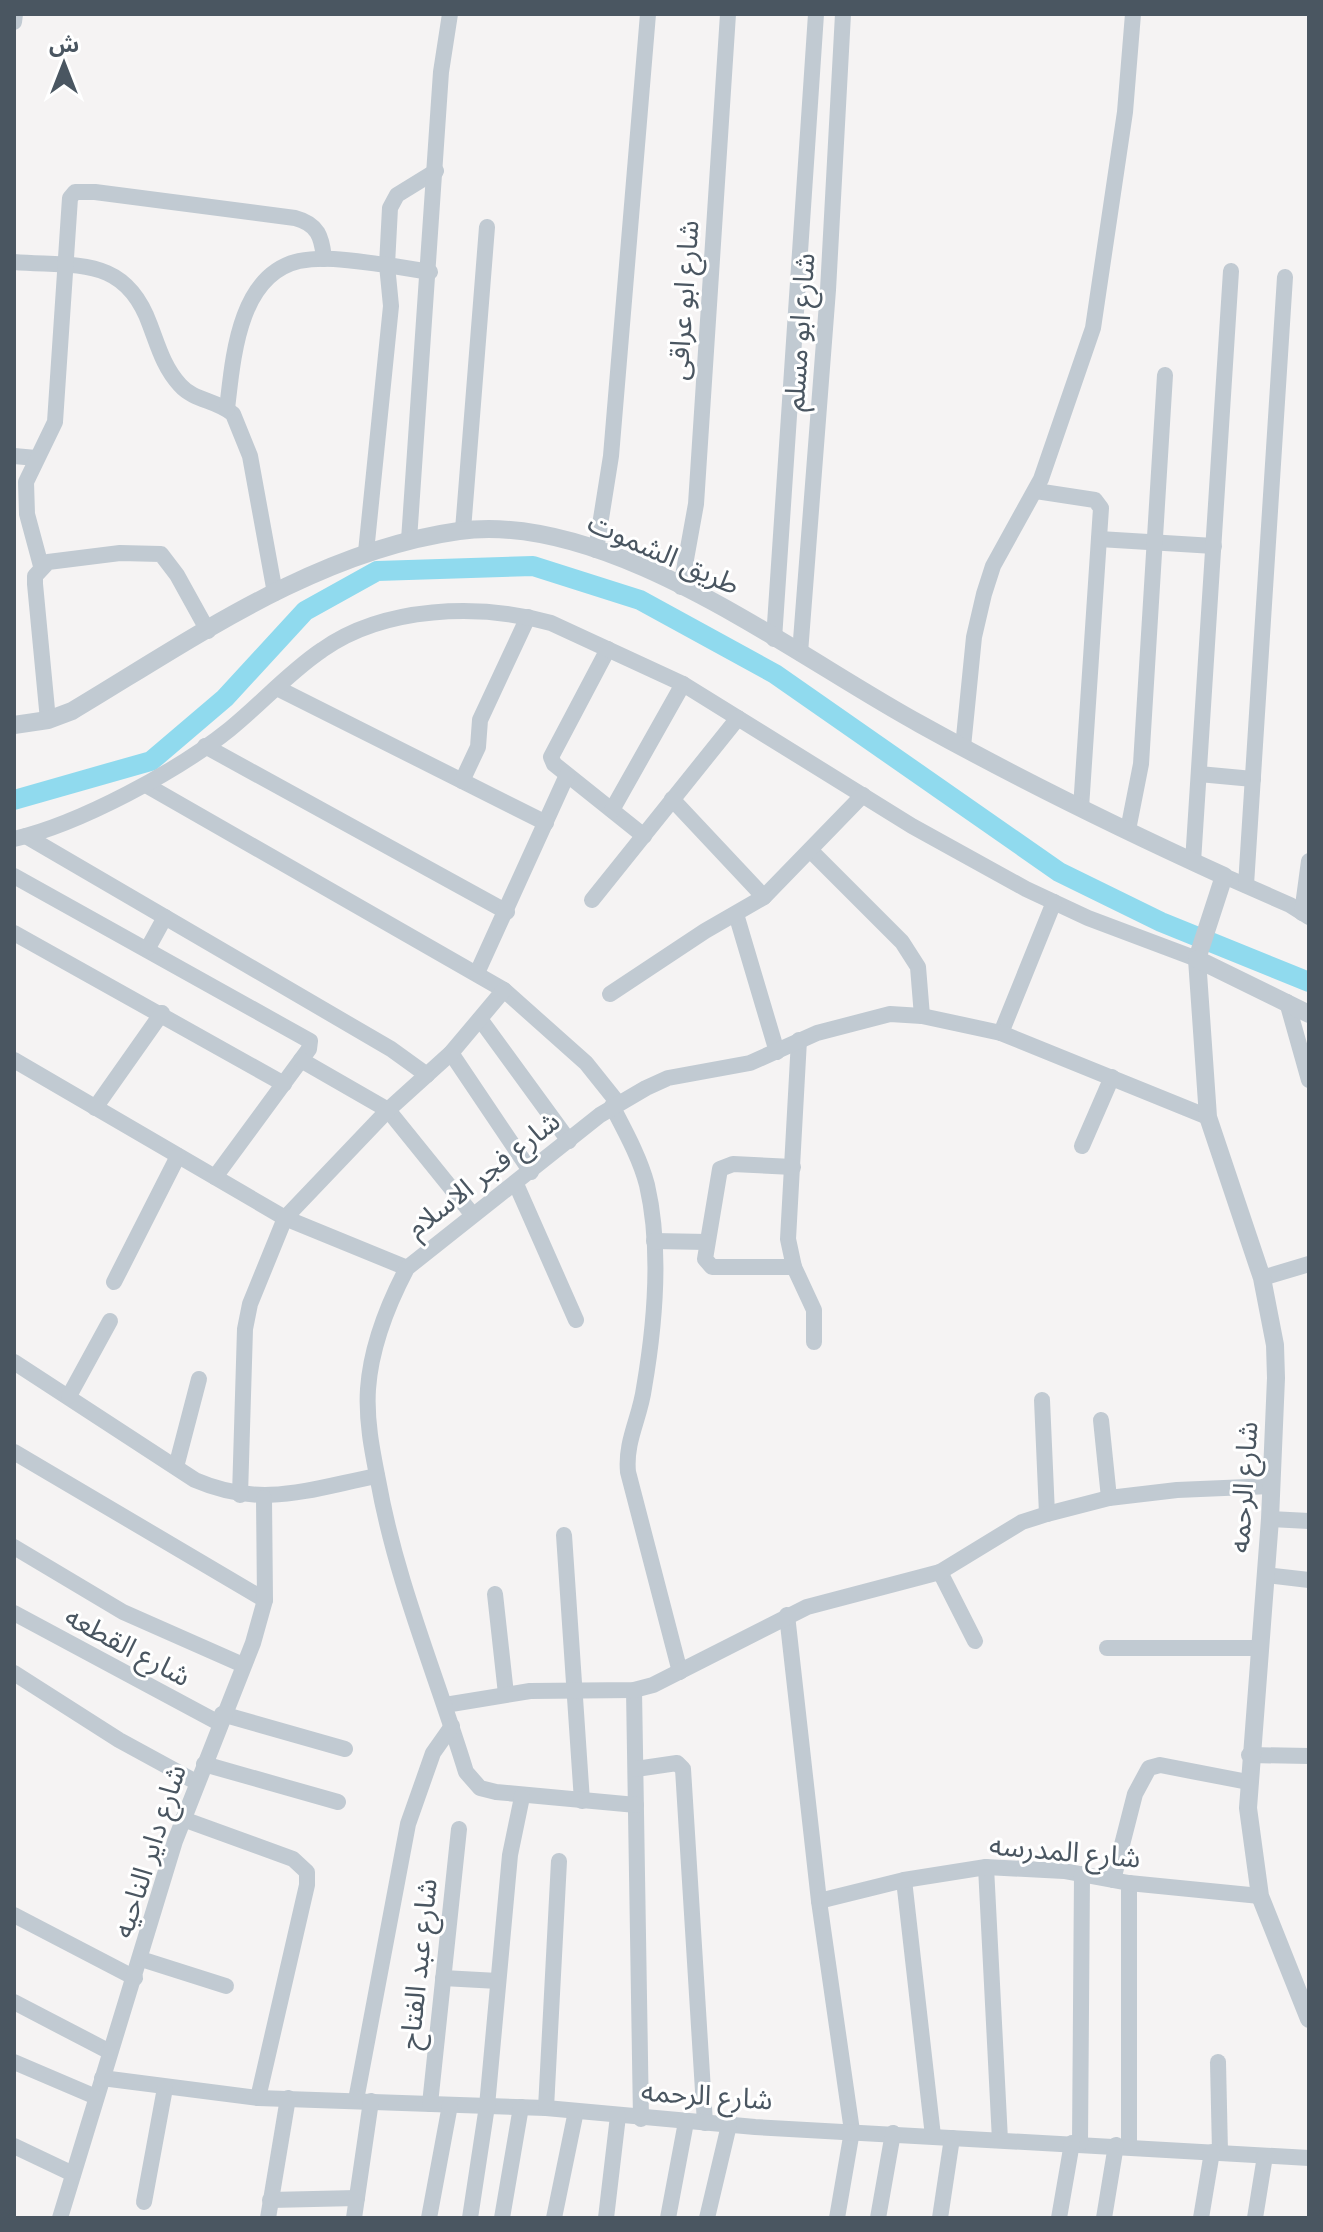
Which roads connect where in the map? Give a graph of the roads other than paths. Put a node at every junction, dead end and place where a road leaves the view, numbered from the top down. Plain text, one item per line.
1 (15, 14) edge
2 (450, 14) edge
3 (648, 14) edge
4 (728, 14) edge
5 (816, 14) edge
6 (843, 14) edge
7 (1133, 14) edge
8 (14, 22) edge
9 (436, 171) junction
10 (487, 227) dead end
11 (324, 259) junction
12 (14, 262) edge
13 (65, 262) junction
14 (387, 265) junction
15 (1231, 271) dead end
16 (430, 272) junction
17 (1285, 277) dead end
18 (813, 289) junction
19 (1165, 375) dead end
20 (227, 409) junction
21 (14, 456) edge
22 (36, 458) junction
23 (1036, 491) junction
24 (463, 530) junction
25 (1099, 539) junction
26 (409, 540) junction
27 (1155, 542) junction
28 (1214, 546) junction
29 (596, 550) junction
30 (366, 552) junction
31 (41, 566) junction
32 (681, 587) junction
33 (275, 593) junction
34 (528, 617) junction
35 (208, 631) junction
36 (774, 639) junction
37 (608, 649) junction
38 (800, 653) junction
39 (683, 684) junction
40 (277, 688) junction
41 (738, 718) junction
42 (48, 720) junction
43 (14, 725) edge
44 (205, 746) junction
45 (963, 747) junction
46 (1199, 774) junction
47 (567, 775) junction
48 (1253, 779) junction
49 (462, 781) junction
50 (146, 785) junction
51 (863, 795) junction
52 (672, 799) junction
53 (1081, 808) junction
54 (612, 810) junction
55 (546, 823) junction
56 (1128, 830) junction
57 (644, 836) junction
58 (20, 838) edge
59 (811, 851) junction
60 (1309, 861) edge
61 (1193, 862) junction
62 (14, 876) edge
63 (1224, 876) junction
64 (1246, 885) junction
65 (764, 897) junction
66 (592, 900) dead end
67 (1054, 902) junction
68 (507, 912) junction
69 (736, 914) junction
70 (1305, 915) edge
71 (165, 917) junction
72 (14, 933) edge
73 (148, 948) junction
74 (1199, 952) junction
75 (477, 973) junction
76 (504, 990) junction
77 (610, 994) dead end
78 (1287, 1002) junction
79 (162, 1013) junction
80 (1309, 1014) edge
81 (922, 1016) junction
82 (480, 1019) junction
83 (1001, 1033) junction
84 (799, 1040) junction
85 (777, 1052) junction
86 (451, 1053) junction
87 (14, 1060) edge
88 (301, 1060) junction
89 (427, 1075) junction
90 (1112, 1077) junction
91 (1309, 1080) edge
92 (284, 1084) junction
93 (615, 1105) junction
94 (95, 1108) junction
95 (388, 1110) junction
96 (1208, 1117) junction
97 (569, 1141) junction
98 (1082, 1146) dead end
99 (178, 1156) junction
100 (793, 1167) junction
101 (531, 1172) junction
102 (215, 1177) junction
103 (516, 1184) junction
104 (472, 1214) junction
105 (285, 1218) junction
106 (654, 1241) junction
107 (707, 1242) junction
108 (1309, 1264) edge
109 (794, 1267) junction
110 (407, 1268) junction
111 (1262, 1278) junction
112 (114, 1282) dead end
113 (576, 1320) dead end
114 (110, 1321) dead end
115 (814, 1342) dead end
116 (14, 1362) edge
117 (199, 1379) dead end
118 (69, 1396) junction
119 (1042, 1400) dead end
120 (1101, 1420) dead end
121 (14, 1452) edge
122 (176, 1467) junction
123 (377, 1476) junction
124 (1271, 1486) junction
125 (240, 1495) junction
126 (264, 1498) junction
127 (1109, 1498) junction
128 (1047, 1514) junction
129 (1270, 1519) junction
130 (1309, 1521) edge
131 (564, 1535) dead end
132 (14, 1547) edge
133 (940, 1572) junction
134 (1265, 1575) junction
135 (1309, 1580) edge
136 (495, 1594) dead end
137 (265, 1600) junction
138 (14, 1613) edge
139 (787, 1615) junction
140 (975, 1641) dead end
141 (1107, 1648) dead end
142 (1258, 1648) junction
143 (243, 1665) junction
144 (680, 1672) junction
145 (14, 1673) edge
146 (573, 1689) junction
147 (634, 1690) junction
148 (506, 1694) junction
149 (445, 1705) junction
150 (221, 1718) junction
151 (452, 1726) junction
152 (345, 1749) dead end
153 (1249, 1755) junction
154 (1309, 1756) edge
155 (204, 1764) junction
156 (636, 1769) junction
157 (196, 1782) junction
158 (1248, 1782) junction
159 (522, 1797) junction
160 (582, 1801) junction
161 (338, 1802) dead end
162 (636, 1805) junction
163 (183, 1819) junction
164 (459, 1829) dead end
165 (559, 1861) dead end
166 (986, 1867) junction
167 (1082, 1874) junction
168 (904, 1880) junction
169 (1121, 1881) junction
170 (1260, 1896) junction
171 (819, 1901) junction
172 (14, 1915) edge
173 (141, 1959) junction
174 (135, 1978) junction
175 (443, 1978) junction
176 (498, 1981) junction
177 (226, 1986) dead end
178 (14, 2002) edge
179 (1309, 2019) edge
180 (110, 2052) junction
181 (14, 2062) edge
182 (1218, 2062) dead end
183 (102, 2078) junction
184 (165, 2088) junction
185 (96, 2097) junction
186 (258, 2098) junction
187 (288, 2098) junction
188 (364, 2101) junction
189 (430, 2104) junction
190 (450, 2105) junction
191 (487, 2106) junction
192 (521, 2107) junction
193 (546, 2108) junction
194 (576, 2111) junction
195 (618, 2116) junction
196 (641, 2119) junction
197 (686, 2122) junction
198 (705, 2123) junction
199 (729, 2125) junction
200 (852, 2131) junction
201 (893, 2133) junction
202 (933, 2136) junction
203 (952, 2138) junction
204 (1000, 2140) junction
205 (1076, 2143) junction
206 (1122, 2145) junction
207 (14, 2146) edge
208 (1216, 2152) junction
209 (1265, 2156) junction
210 (1309, 2158) edge
211 (73, 2174) junction
212 (357, 2198) junction
213 (301, 2199) junction
214 (270, 2200) junction
215 (144, 2202) dead end
216 (60, 2218) edge
217 (268, 2218) edge
218 (297, 2218) edge
219 (354, 2218) edge
220 (429, 2218) edge
221 (470, 2218) edge
222 (502, 2218) edge
223 (554, 2218) edge
224 (606, 2218) edge
225 (668, 2218) edge
226 (707, 2218) edge
227 (837, 2218) edge
228 (878, 2218) edge
229 (940, 2218) edge
230 (1059, 2218) edge
231 (1104, 2218) edge
232 (1201, 2218) edge
233 (1255, 2218) edge

1 - 8 street
2 - 9 street
3 - 29 street
4 - 32 street, شارع ابو عراقى
5 - 18 street
6 - 18 street, شارع ابو مسلم
7 - 23 street
9 - 14 street
9 - 16 street
10 - 24 street
11 - 13 street
11 - 14 street
11 - 20 street
12 - 13 street
13 - 20 street
13 - 22 street
14 - 16 street
14 - 30 street
15 - 28 street
16 - 26 street
17 - 48 street
18 - 36 street
18 - 38 street, شارع ابو مسلم
19 - 27 street
20 - 33 street
21 - 22 street
22 - 31 street
23 - 25 street
23 - 45 street
24 - 26 street, طريق الشموت
24 - 29 street, طريق الشموت
25 - 27 street
25 - 53 street
26 - 30 street, طريق الشموت
27 - 28 street
27 - 56 street
28 - 46 street
29 - 32 street, طريق الشموت
30 - 33 street, طريق الشموت
31 - 35 street
31 - 42 street
32 - 36 street, طريق الشموت
33 - 35 street, طريق الشموت
34 - 37 street
34 - 40 street
34 - 49 street
35 - 42 street, طريق الشموت
36 - 38 street, طريق الشموت
37 - 39 street
37 - 47 street
38 - 45 street, طريق الشموت
39 - 41 street
39 - 54 street
40 - 44 street
40 - 49 street
41 - 51 street
41 - 52 street
42 - 43 street, طريق الشموت
44 - 50 street
44 - 68 street
45 - 53 street, طريق الشموت
46 - 48 street
46 - 61 street
47 - 54 street
47 - 55 street
48 - 64 street
49 - 55 street
50 - 58 street
50 - 75 street
51 - 59 street
51 - 67 street
52 - 57 street
52 - 65 street
53 - 56 street, طريق الشموت
54 - 57 street
55 - 68 street
56 - 61 street, طريق الشموت
57 - 66 street
58 - 71 street
59 - 65 street
59 - 81 street
60 - 70 street
61 - 63 street, طريق الشموت
62 - 73 street
63 - 64 street
63 - 74 street
64 - 70 street
65 - 69 street
67 - 74 street
67 - 83 street
68 - 75 street
69 - 77 street
69 - 85 street
71 - 73 street
71 - 89 street
72 - 79 street
73 - 88 street
74 - 78 street
74 - 96 street, شارع الرحمه
75 - 76 street
76 - 82 street
76 - 93 street
78 - 80 street
78 - 91 street
79 - 92 street
79 - 94 street
81 - 83 street, شارع فجر الاسلام
81 - 84 street, شارع فجر الاسلام
82 - 86 street
82 - 97 street
83 - 90 street, شارع فجر الاسلام
84 - 85 street, شارع فجر الاسلام
84 - 100 street
85 - 93 street, شارع فجر الاسلام
86 - 89 street
86 - 101 street
87 - 94 street
88 - 92 street
88 - 95 street
89 - 95 street
90 - 96 street, شارع فجر الاسلام
90 - 98 street
92 - 102 street
93 - 97 street, شارع فجر الاسلام
93 - 106 street
94 - 99 street
95 - 104 street
95 - 105 street
96 - 111 street, شارع الرحمه
97 - 101 street, شارع فجر الاسلام
99 - 102 street
99 - 112 street
100 - 107 street
100 - 109 street
101 - 103 street, شارع فجر الاسلام
102 - 105 street
103 - 104 street, شارع فجر الاسلام
103 - 113 street
104 - 110 street, شارع فجر الاسلام
105 - 110 street
105 - 125 street
106 - 107 street
106 - 144 street
107 - 109 street
108 - 111 street
109 - 115 street
110 - 123 street, شارع فجر الاسلام
111 - 124 street, شارع الرحمه
114 - 118 street
116 - 118 street
117 - 122 street
118 - 122 street
119 - 128 street
120 - 127 street
121 - 137 street
122 - 125 street
123 - 126 street
123 - 149 street, شارع فجر الاسلام
124 - 127 street
124 - 129 street, شارع الرحمه
125 - 126 street
126 - 137 street, شارع داير الناحيه
127 - 128 street
128 - 133 street
129 - 130 street
129 - 134 street, شارع الرحمه
131 - 146 street
132 - 143 street
133 - 139 street
133 - 140 street
134 - 135 street
134 - 142 street, شارع الرحمه
136 - 148 street
137 - 143 street, شارع داير الناحيه
138 - 150 street, شارع القطعه
139 - 144 street
139 - 171 street
141 - 142 street
142 - 153 street, شارع الرحمه
143 - 150 street, شارع داير الناحيه
144 - 147 street
145 - 157 street
146 - 147 street
146 - 148 street
146 - 160 street
147 - 156 street
148 - 149 street
149 - 151 street, شارع فجر الاسلام
150 - 152 street, شارع القطعه
150 - 155 street, شارع داير الناحيه
151 - 159 street, شارع فجر الاسلام
151 - 188 street
153 - 154 street
153 - 158 street, شارع الرحمه
155 - 157 street, شارع داير الناحيه
155 - 161 street
156 - 162 street
156 - 198 street
157 - 163 street, شارع داير الناحيه
158 - 169 street
158 - 170 street, شارع الرحمه
159 - 160 street, شارع فجر الاسلام
159 - 176 street
160 - 162 street, شارع فجر الاسلام
162 - 196 street
163 - 173 street, شارع داير الناحيه
163 - 186 street
164 - 175 street, شارع عبد الفتاح
165 - 193 street
166 - 167 street, شارع المدرسه
166 - 168 street, شارع المدرسه
166 - 204 street
167 - 169 street, شارع المدرسه
167 - 205 street
168 - 171 street, شارع المدرسه
168 - 202 street
169 - 170 street, شارع المدرسه
169 - 206 street
170 - 179 street, شارع الرحمه
171 - 200 street
172 - 174 street
173 - 174 street, شارع داير الناحيه
173 - 177 street
174 - 180 street, شارع داير الناحيه
175 - 176 street
175 - 189 street, شارع عبد الفتاح
176 - 191 street
178 - 180 street
180 - 183 street, شارع داير الناحيه
181 - 185 street
182 - 208 street
183 - 184 street, شارع الرحمه
183 - 185 street, شارع داير الناحيه
184 - 186 street, شارع الرحمه
184 - 215 street
185 - 211 street, شارع داير الناحيه
186 - 187 street, شارع الرحمه
187 - 188 street, شارع الرحمه
187 - 214 street
188 - 189 street, شارع الرحمه
188 - 212 street
189 - 190 street, شارع الرحمه
190 - 191 street, شارع الرحمه
190 - 220 street
191 - 192 street, شارع الرحمه
191 - 221 street
192 - 193 street, شارع الرحمه
192 - 222 street
193 - 194 street, شارع الرحمه
194 - 195 street, شارع الرحمه
194 - 223 street
195 - 196 street, شارع الرحمه
195 - 224 street
196 - 197 street, شارع الرحمه
197 - 198 street, شارع الرحمه
197 - 225 street
198 - 199 street, شارع الرحمه
199 - 200 street, شارع الرحمه
199 - 226 street
200 - 201 street, شارع الرحمه
200 - 227 street
201 - 202 street, شارع الرحمه
201 - 228 street
202 - 203 street, شارع الرحمه
203 - 204 street, شارع الرحمه
203 - 229 street
204 - 205 street, شارع الرحمه
205 - 206 street, شارع الرحمه
205 - 230 street
206 - 208 street, شارع الرحمه
206 - 231 street
207 - 211 street
208 - 209 street, شارع الرحمه
208 - 232 street
209 - 210 street, شارع الرحمه
209 - 233 street
211 - 216 street, شارع داير الناحيه
212 - 213 street
212 - 219 street
213 - 214 street
213 - 218 street
214 - 217 street

